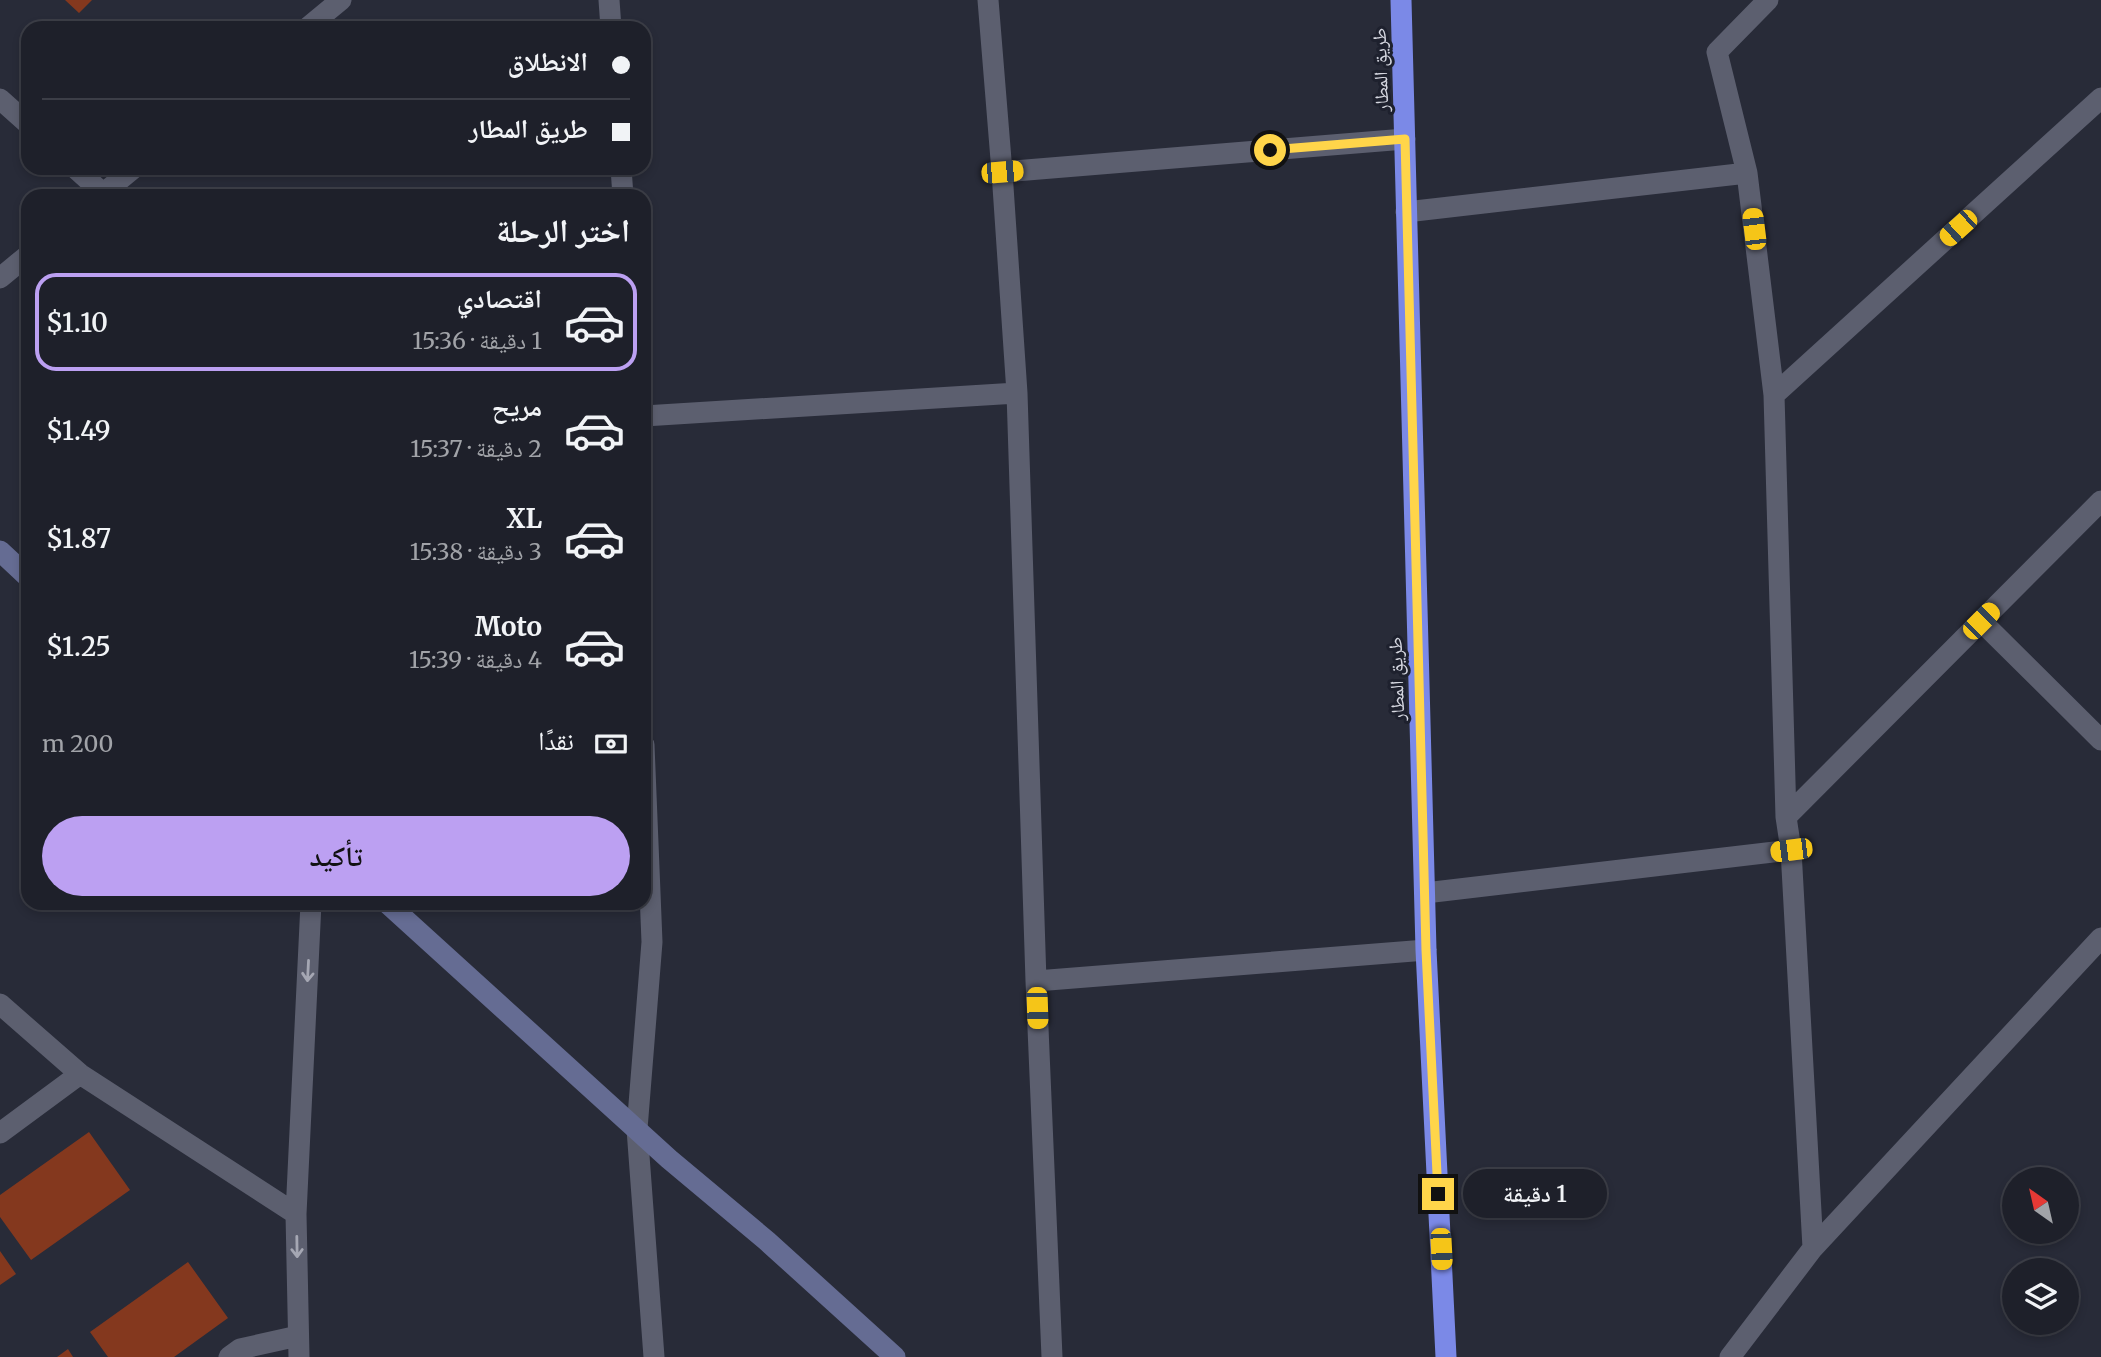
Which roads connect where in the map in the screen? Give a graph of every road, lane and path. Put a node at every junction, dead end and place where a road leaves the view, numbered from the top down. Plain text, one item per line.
1 (341, 0) edge
2 (609, 0) edge
3 (988, 0) edge
4 (1401, 0) edge
5 (1768, 0) edge
6 (316, 21) edge
7 (610, 21) edge
8 (2101, 98) edge
9 (0, 99) edge
10 (21, 118) edge
11 (1405, 139) junction
12 (1002, 172) junction
13 (1747, 173) junction
14 (82, 175) edge
15 (126, 175) edge
16 (97, 189) edge
17 (110, 189) edge
18 (1406, 212) junction
19 (21, 261) edge
20 (0, 278) edge
21 (1017, 393) junction
22 (1774, 395) junction
23 (651, 416) edge
24 (2101, 501) edge
25 (0, 551) edge
26 (21, 570) edge
27 (1981, 621) junction
28 (2101, 740) edge
29 (1786, 817) junction
30 (1791, 850) junction
31 (1425, 893) junction
32 (311, 910) edge
33 (395, 910) edge
34 (651, 910) edge
35 (2101, 938) edge
36 (1426, 950) junction
37 (1036, 981) junction
38 (0, 1004) edge
39 (80, 1074) junction
40 (637, 1129) junction
41 (0, 1133) edge
42 (296, 1214) junction
43 (1813, 1248) junction
44 (298, 1346) edge
45 (229, 1357) edge
46 (654, 1357) edge
47 (895, 1357) edge
48 (1052, 1357) edge
49 (1446, 1357) edge
50 (1730, 1357) edge

1 - 6 street
2 - 7 street
3 - 12 street
4 - 11 highway, طريق المطار
5 - 13 street
8 - 22 street
9 - 10 street
11 - 12 street
11 - 18 highway, طريق المطار
12 - 21 street
13 - 18 street
13 - 22 street
14 - 16 street
15 - 17 street
18 - 31 highway, طريق المطار
19 - 20 street
21 - 23 street
21 - 37 street
22 - 29 street
24 - 27 street
25 - 26 street
27 - 28 street
27 - 29 street
29 - 30 street
30 - 31 street
30 - 43 street
31 - 36 highway, طريق المطار
32 -> 42 street
33 - 40 street
34 - 40 street
35 - 43 street
36 - 37 street
36 - 49 highway, طريق المطار
37 - 48 street
38 - 39 street
39 - 41 street
39 - 42 street
40 - 46 street
40 - 47 street
42 -> 44 street
43 - 50 street
44 - 45 street

